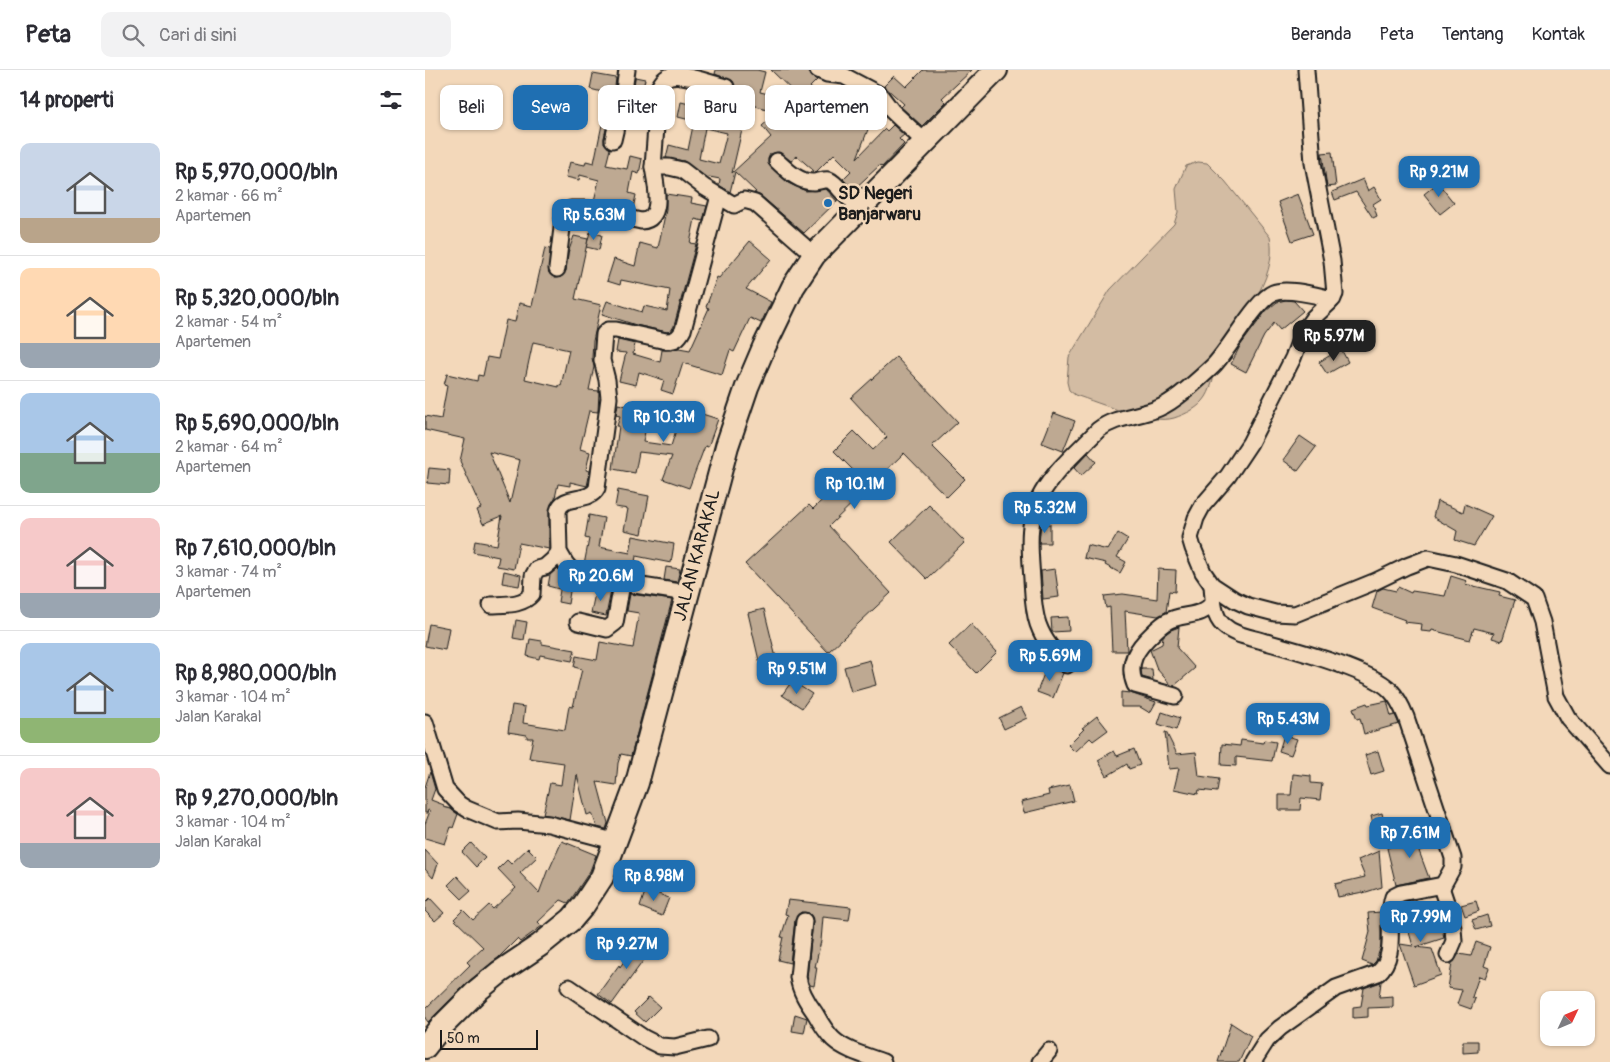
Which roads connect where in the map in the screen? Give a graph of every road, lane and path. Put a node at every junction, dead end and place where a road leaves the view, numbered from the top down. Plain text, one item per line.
1 (627, 70) edge
2 (818, 70) edge
3 (996, 70) edge
4 (1306, 70) edge
5 (625, 85) edge
6 (661, 85) edge
7 (718, 85) edge
8 (615, 130) edge
9 (656, 130) edge
10 (613, 140) dead end
11 (926, 142) junction
12 (777, 161) dead end
13 (653, 167) junction
14 (719, 196) junction
15 (870, 198) junction
16 (814, 256) junction
17 (557, 269) dead end
18 (1333, 299) junction
19 (559, 552) junction
20 (622, 584) junction
21 (1212, 585) junction
22 (687, 593) junction
23 (1213, 602) junction
24 (491, 605) dead end
25 (578, 622) dead end
26 (1067, 665) dead end
27 (1175, 696) dead end
28 (425, 722) edge
29 (428, 742) edge
30 (1610, 766) edge
31 (617, 842) junction
32 (1443, 885) junction
33 (804, 921) dead end
34 (1448, 955) dead end
35 (569, 987) dead end
36 (708, 1039) dead end
37 (425, 1047) edge
38 (883, 1062) edge
39 (1253, 1062) edge

1 - 5 street
2 - 11 street
3 - 11 main road, JALAN KARAKAL
4 - 18 street
6 - 7 street
8 - 10 street
9 - 13 street
11 - 15 main road, JALAN KARAKAL
12 - 15 street
13 - 14 street
13 - 17 street
14 - 16 street
14 - 19 street
15 - 16 main road, JALAN KARAKAL
16 - 22 main road, JALAN KARAKAL
18 - 21 street
18 - 26 street
19 - 20 street
19 - 24 street
20 - 22 street
20 - 25 street
21 - 23 street
21 - 30 street
22 - 31 main road, JALAN KARAKAL
23 - 27 street
23 - 32 street
28 - 29 street
29 - 31 street
31 - 37 main road, JALAN KARAKAL
32 - 34 street
32 - 39 street
33 - 38 street
35 - 36 street

